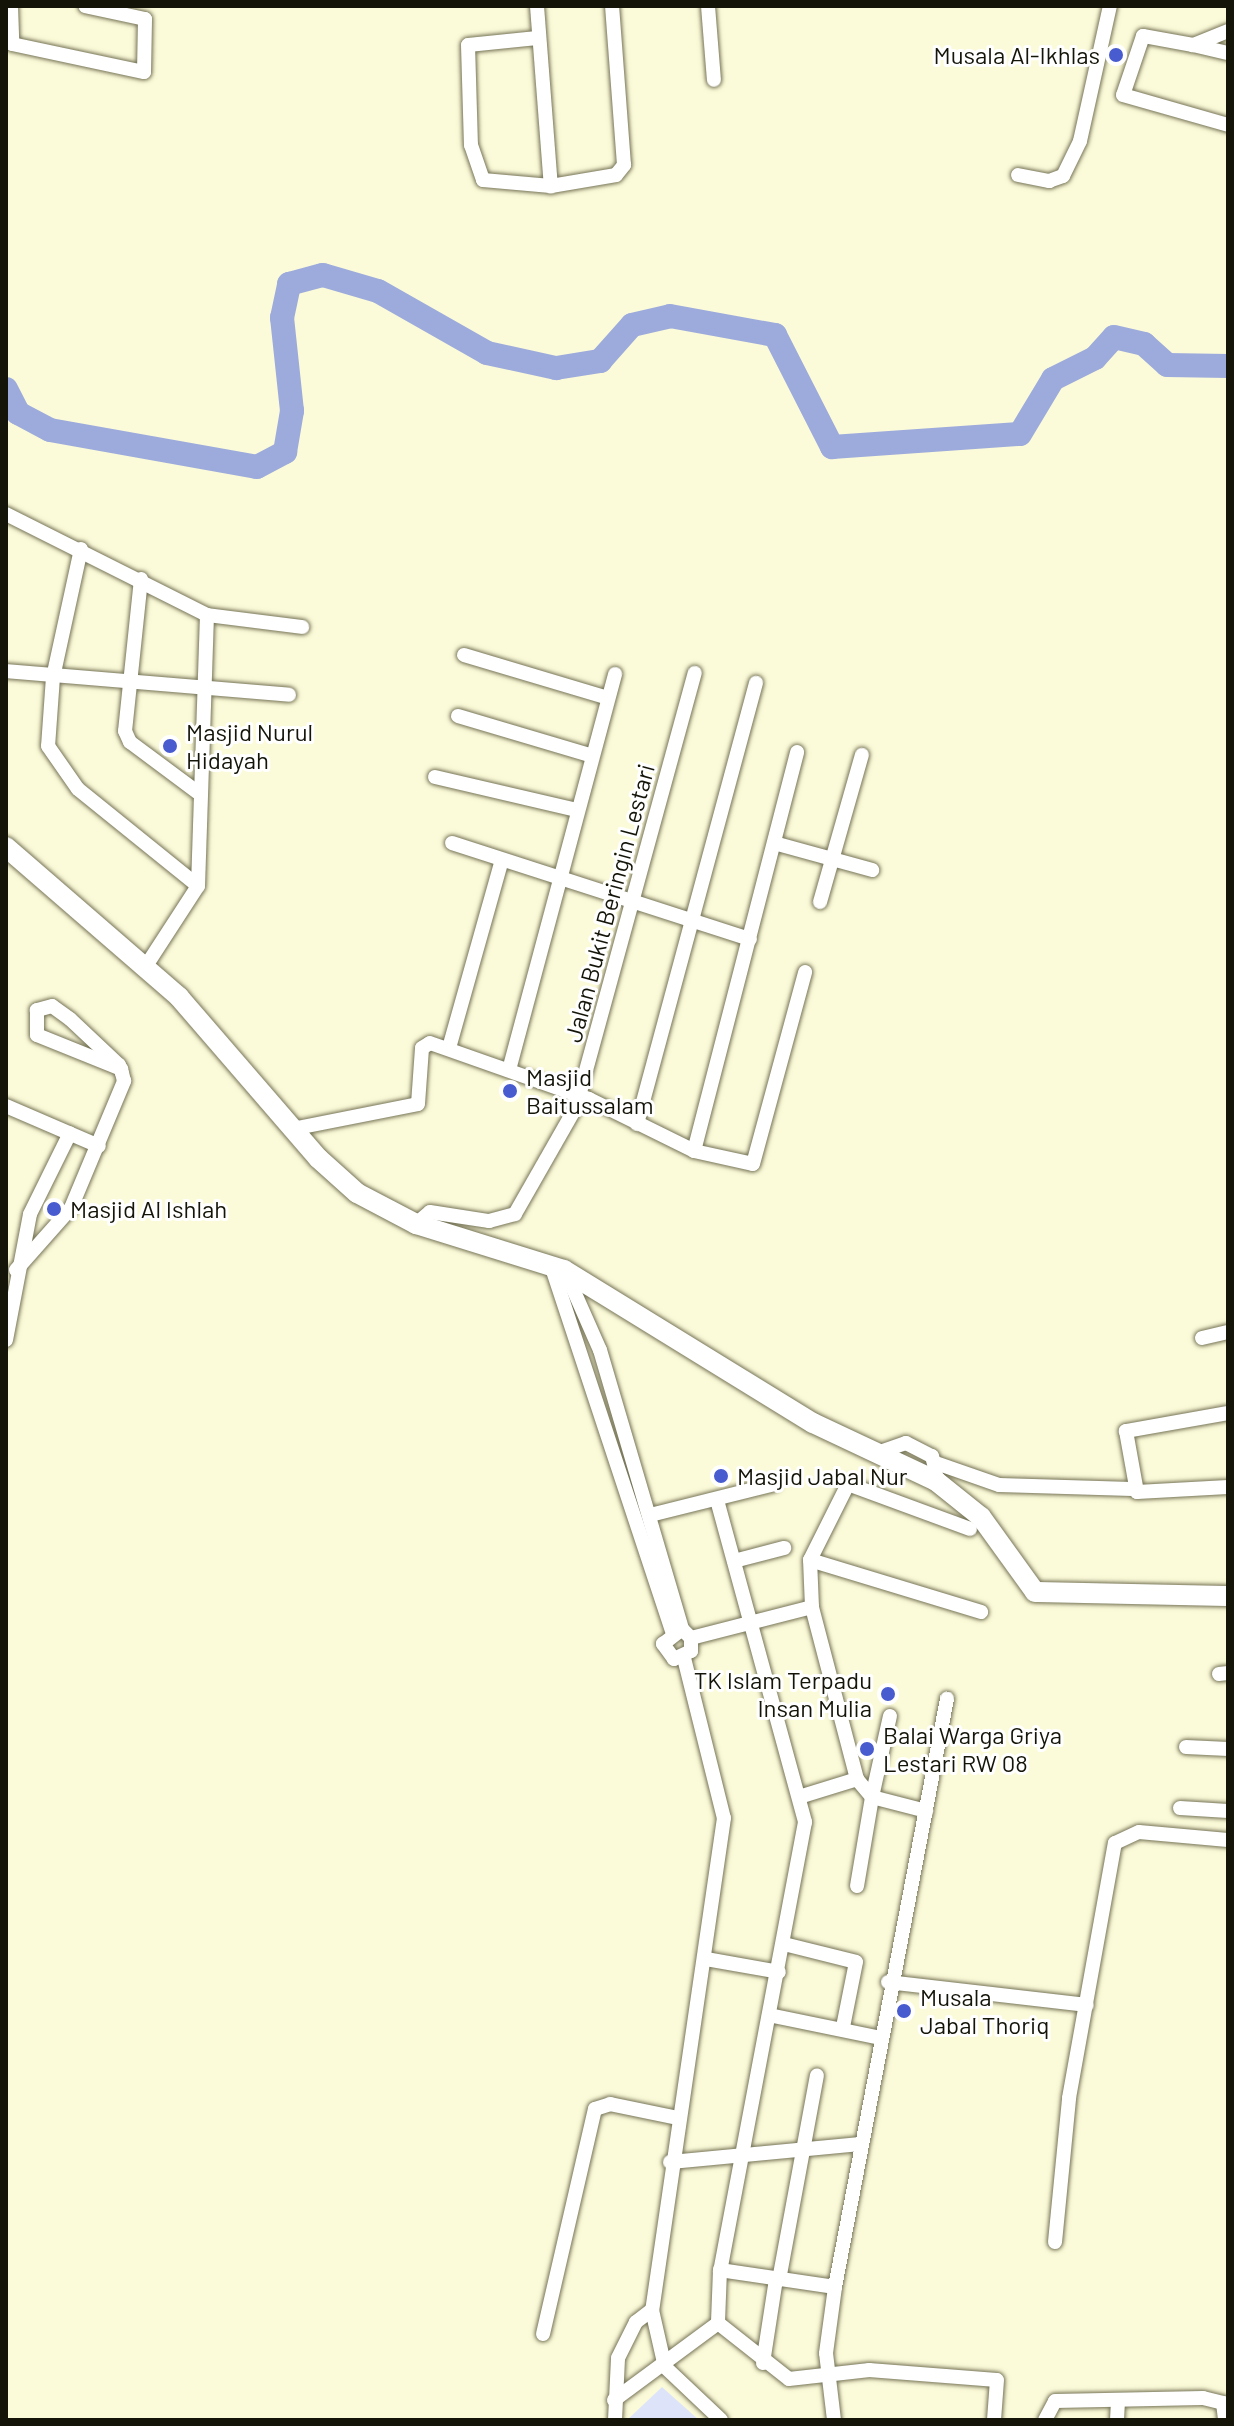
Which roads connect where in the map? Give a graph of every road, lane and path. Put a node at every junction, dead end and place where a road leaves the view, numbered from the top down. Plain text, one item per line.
1 (11, 6) edge
2 (85, 6) edge
3 (537, 6) edge
4 (612, 6) edge
5 (708, 6) edge
6 (1110, 6) edge
7 (1228, 31) edge
8 (537, 38) junction
9 (1193, 45) junction
10 (1228, 53) edge
11 (714, 80) dead end
12 (1228, 125) edge
13 (1018, 175) dead end
14 (551, 186) junction
15 (7, 520) edge
16 (81, 549) junction
17 (141, 579) junction
18 (207, 615) junction
19 (302, 627) dead end
20 (464, 655) dead end
21 (6, 671) edge
22 (695, 673) dead end
23 (615, 674) dead end
24 (53, 677) junction
25 (756, 683) dead end
26 (126, 686) junction
27 (200, 690) junction
28 (289, 695) dead end
29 (608, 698) junction
30 (458, 716) dead end
31 (797, 752) dead end
32 (590, 755) junction
33 (862, 755) dead end
34 (435, 777) dead end
35 (197, 792) junction
36 (577, 810) junction
37 (452, 843) dead end
38 (774, 843) junction
39 (6, 847) edge
40 (834, 859) junction
41 (502, 860) junction
42 (872, 870) dead end
43 (560, 878) junction
44 (198, 886) junction
45 (628, 902) junction
46 (820, 902) dead end
47 (689, 916) junction
48 (750, 939) junction
49 (144, 969) junction
50 (805, 972) dead end
51 (449, 1048) junction
52 (121, 1069) junction
53 (509, 1070) junction
54 (581, 1096) junction
55 (6, 1106) edge
56 (637, 1124) junction
57 (297, 1128) junction
58 (70, 1133) junction
59 (99, 1146) junction
60 (694, 1151) junction
61 (416, 1224) junction
62 (558, 1268) junction
63 (16, 1270) junction
64 (1228, 1332) edge
65 (1202, 1338) dead end
66 (6, 1340) edge
67 (1228, 1413) edge
68 (936, 1472) junction
69 (774, 1484) dead end
70 (1228, 1487) edge
71 (1132, 1489) junction
72 (717, 1500) junction
73 (650, 1515) junction
74 (970, 1529) dead end
75 (784, 1548) dead end
76 (810, 1560) junction
77 (734, 1561) junction
78 (1228, 1596) edge
79 (812, 1607) junction
80 (981, 1612) dead end
81 (752, 1624) junction
82 (681, 1633) junction
83 (684, 1658) junction
84 (947, 1699) dead end
85 (890, 1716) dead end
86 (1186, 1747) dead end
87 (1228, 1749) edge
88 (857, 1779) junction
89 (799, 1797) junction
90 (872, 1797) junction
91 (1180, 1808) dead end
92 (926, 1811) junction
93 (1228, 1811) edge
94 (1228, 1840) edge
95 (857, 1886) dead end
96 (784, 1944) junction
97 (706, 1959) junction
98 (779, 1972) junction
99 (888, 1982) junction
100 (1087, 2005) junction
101 (769, 2015) junction
102 (843, 2027) junction
103 (881, 2038) junction
104 (817, 2075) dead end
105 (678, 2118) junction
106 (861, 2144) junction
107 (803, 2151) junction
108 (742, 2154) junction
109 (670, 2162) junction
110 (1055, 2242) dead end
111 (720, 2270) junction
112 (778, 2279) junction
113 (835, 2287) junction
114 (652, 2310) junction
115 (718, 2323) junction
116 (543, 2334) dead end
117 (660, 2359) junction
118 (763, 2363) junction
119 (826, 2375) junction
120 (614, 2400) junction
121 (1118, 2400) junction
122 (616, 2419) edge
123 (721, 2420) edge
124 (834, 2420) edge
125 (994, 2420) edge
126 (1045, 2420) edge
127 (1117, 2420) edge
128 (1225, 2420) edge

1 - 2 street
3 - 8 street
4 - 14 street
5 - 11 street
6 - 13 street
7 - 9 street
8 - 14 street
8 - 14 street
9 - 10 street
9 - 12 street
15 - 16 street
16 - 17 street
16 - 24 street
17 - 18 street
17 - 26 street
18 - 19 street
18 - 27 street
20 - 29 street
21 - 24 street
22 - 45 street, Jalan Bukit Beringin Lestari
23 - 29 street
24 - 26 street
24 - 44 street
25 - 47 street
26 - 27 street
26 - 35 street
27 - 28 street
27 - 35 street
29 - 32 street
30 - 32 street
31 - 38 street
32 - 36 street
33 - 40 street
34 - 36 street
35 - 44 street
36 - 43 street
37 - 41 street
38 - 40 street
38 - 48 street
39 - 49 street
40 - 42 street
40 - 46 street
41 - 43 street
41 - 51 street
43 - 45 street
43 - 53 street
44 - 49 street
45 - 47 street
45 - 54 street, Jalan Bukit Beringin Lestari
47 - 48 street
47 - 56 street
48 - 60 street
49 - 57 street
50 - 60 street
51 - 53 street
51 - 57 street
52 - 52 street
52 - 59 street
53 - 54 street
54 - 56 street
54 - 61 street, Jalan Bukit Beringin Lestari
55 - 58 street
56 - 60 street
57 - 61 street
58 - 59 street
58 - 63 street
59 - 63 street
61 - 62 street
62 - 68 street
62 - 73 street
62 - 82 street
63 - 66 street
64 - 65 street
67 - 71 street
68 - 71 street
68 - 78 street
69 - 72 street
70 - 71 street
72 - 73 street
72 - 77 street
73 - 82 street
74 - 76 street
75 - 77 street
76 - 79 street
76 - 80 street
77 - 81 street
79 - 81 street
79 - 88 street
81 - 82 street
81 - 89 street
82 - 83 street
82 - 83 street
83 - 97 street
84 - 92 street
85 - 90 street
86 - 87 street
88 - 89 street
88 - 90 street
89 - 96 street
90 - 92 street
90 - 95 street
91 - 93 street
92 - 99 street
94 - 100 street
96 - 98 street
96 - 102 street
97 - 98 street
97 - 105 street
98 - 101 street
99 - 100 street
99 - 103 street
100 - 110 street
101 - 102 street
101 - 108 street
102 - 103 street
103 - 106 street
104 - 107 street
105 - 109 street
105 - 116 street
106 - 107 street
106 - 113 street
107 - 108 street
107 - 112 street
108 - 109 street
108 - 111 street
109 - 114 street
111 - 112 street
111 - 115 street
112 - 113 street
112 - 118 street
113 - 119 street
114 - 117 street
114 - 120 street
115 - 117 street
115 - 118 street
117 - 120 street
117 - 123 street
118 - 119 street
119 - 124 street
119 - 125 street
120 - 122 street
121 - 126 street
121 - 127 street
121 - 128 street

